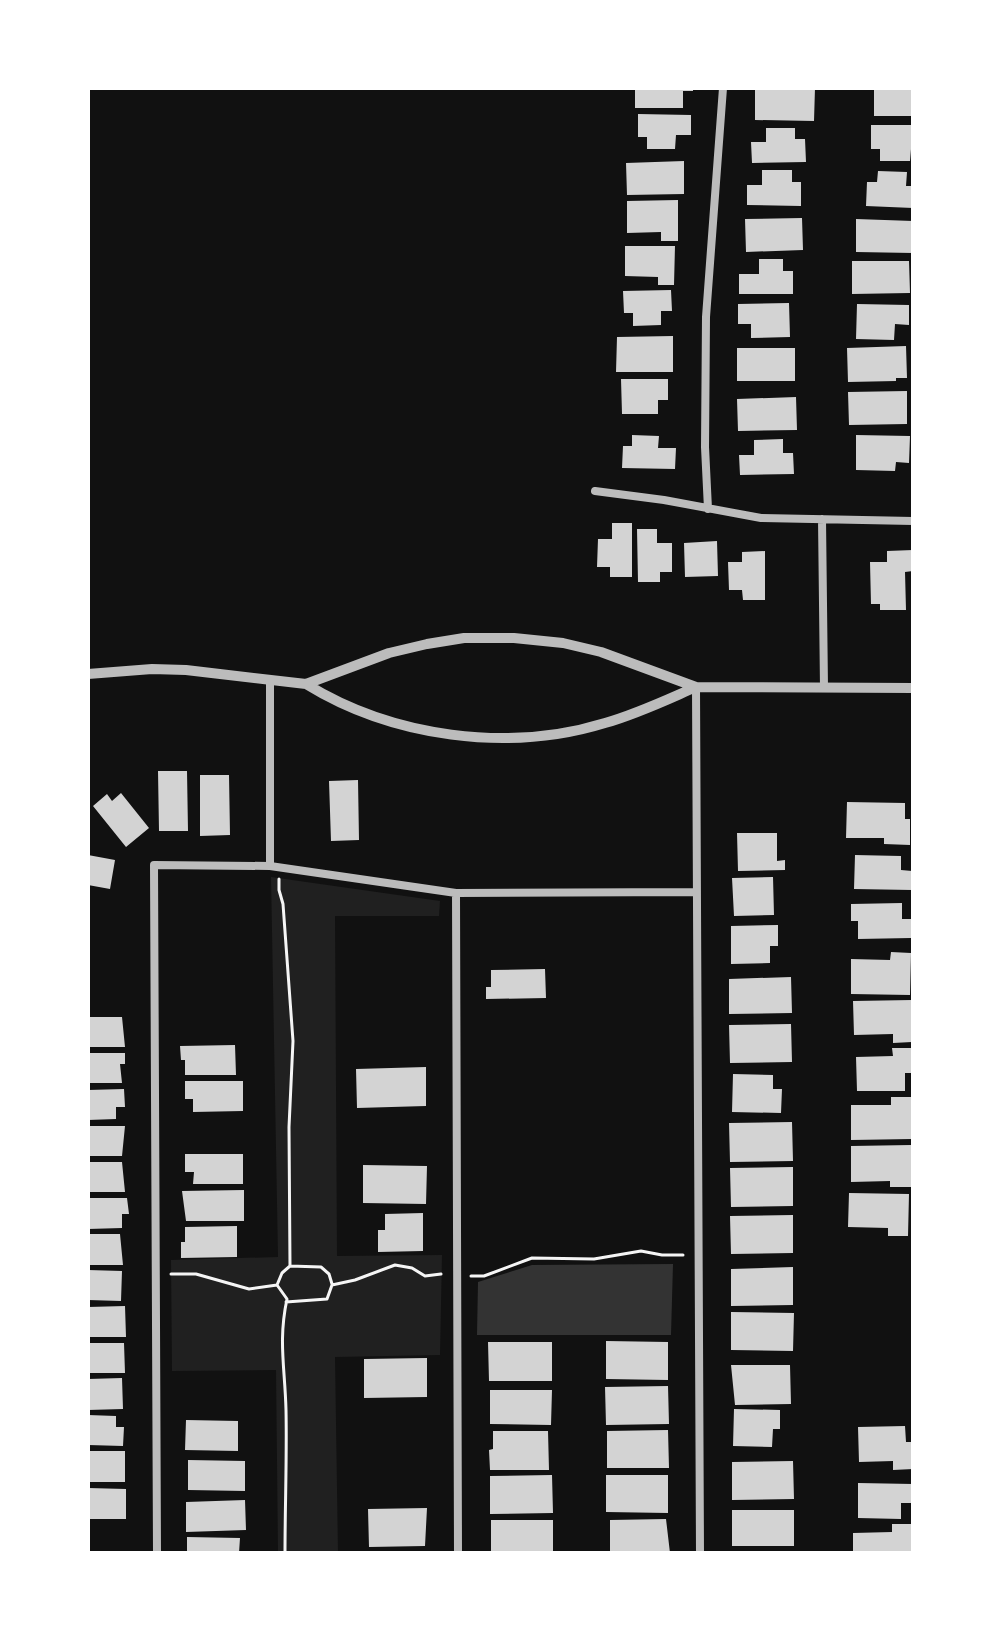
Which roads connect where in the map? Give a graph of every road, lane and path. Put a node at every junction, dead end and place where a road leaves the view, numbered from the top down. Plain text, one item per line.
1 (723, 88) edge
2 (595, 491) dead end
3 (708, 509) junction
4 (822, 519) junction
5 (913, 521) edge
6 (88, 674) edge
7 (270, 681) junction
8 (306, 684) junction
9 (696, 687) junction
10 (824, 688) junction
11 (913, 688) edge
12 (270, 866) junction
13 (279, 879) dead end
14 (696, 892) junction
15 (456, 893) junction
16 (683, 1255) dead end
17 (290, 1266) junction
18 (171, 1274) dead end
19 (441, 1274) dead end
20 (468, 1276) dead end
21 (277, 1285) junction
22 (332, 1285) junction
23 (286, 1302) junction
24 (157, 1553) edge
25 (285, 1553) edge
26 (458, 1553) edge
27 (700, 1553) edge

1 - 3 street
2 - 3 street
3 - 4 street
4 - 5 street
4 - 10 street
6 - 7 street
7 - 8 street
7 - 12 street
8 - 9 street
8 - 9 street
9 - 10 street
9 - 14 street
10 - 11 street
12 - 15 street
12 - 24 street
13 - 17 path
14 - 15 street
14 - 27 street
15 - 26 street
16 - 20 path
17 - 21 path
17 - 22 path
18 - 21 path
19 - 22 path
21 - 23 path
22 - 23 path
23 - 25 path

